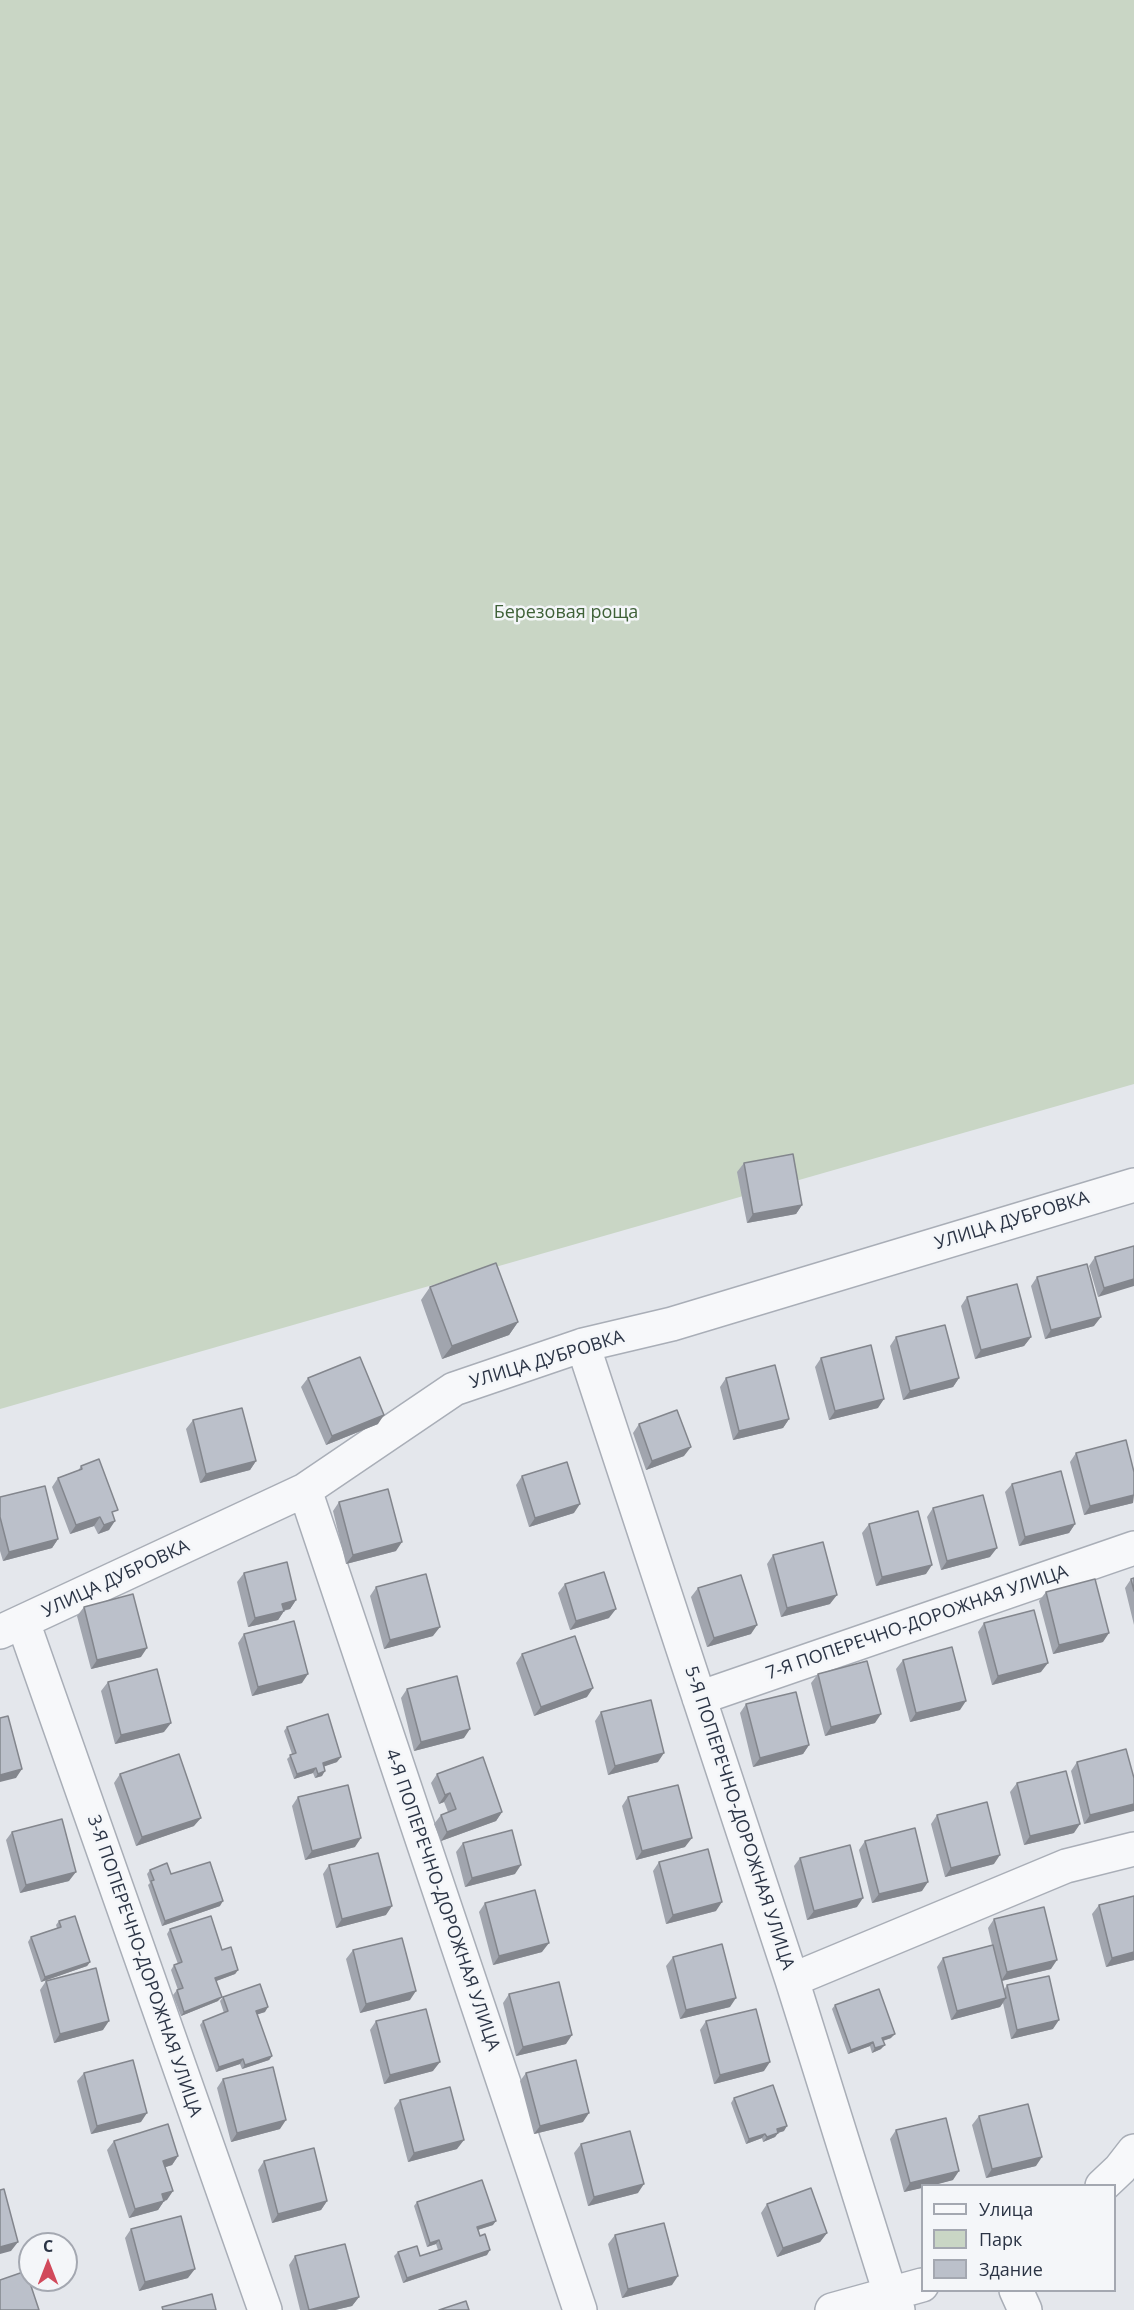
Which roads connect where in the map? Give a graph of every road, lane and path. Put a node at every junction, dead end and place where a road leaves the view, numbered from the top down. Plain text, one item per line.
1 (1134, 1185) edge
2 (583, 1346) junction
3 (305, 1490) junction
4 (1134, 1548) edge
5 (12, 1627) edge
6 (699, 1698) junction
7 (1134, 1849) edge
8 (792, 1980) junction
9 (921, 2286) edge
10 (1017, 2292) edge
11 (894, 2302) edge
12 (265, 2310) edge
13 (580, 2310) edge
14 (832, 2310) edge
15 (1025, 2310) edge

1 - 2 street, УЛИЦА ДУБРОВКА
2 - 3 street, УЛИЦА ДУБРОВКА
2 - 6 street, 5-Я ПОПЕРЕЧНО-ДОРОЖНАЯ УЛИЦА
3 - 5 street, УЛИЦА ДУБРОВКА
3 - 13 street, 4-Я ПОПЕРЕЧНО-ДОРОЖНАЯ УЛИЦА
4 - 6 street, 7-Я ПОПЕРЕЧНО-ДОРОЖНАЯ УЛИЦА
5 - 12 street, 3-Я ПОПЕРЕЧНО-ДОРОЖНАЯ УЛИЦА
6 - 8 street, 5-Я ПОПЕРЕЧНО-ДОРОЖНАЯ УЛИЦА
7 - 8 street
8 - 11 street, 5-Я ПОПЕРЕЧНО-ДОРОЖНАЯ УЛИЦА
9 - 11 street
10 - 15 street
11 - 14 street

